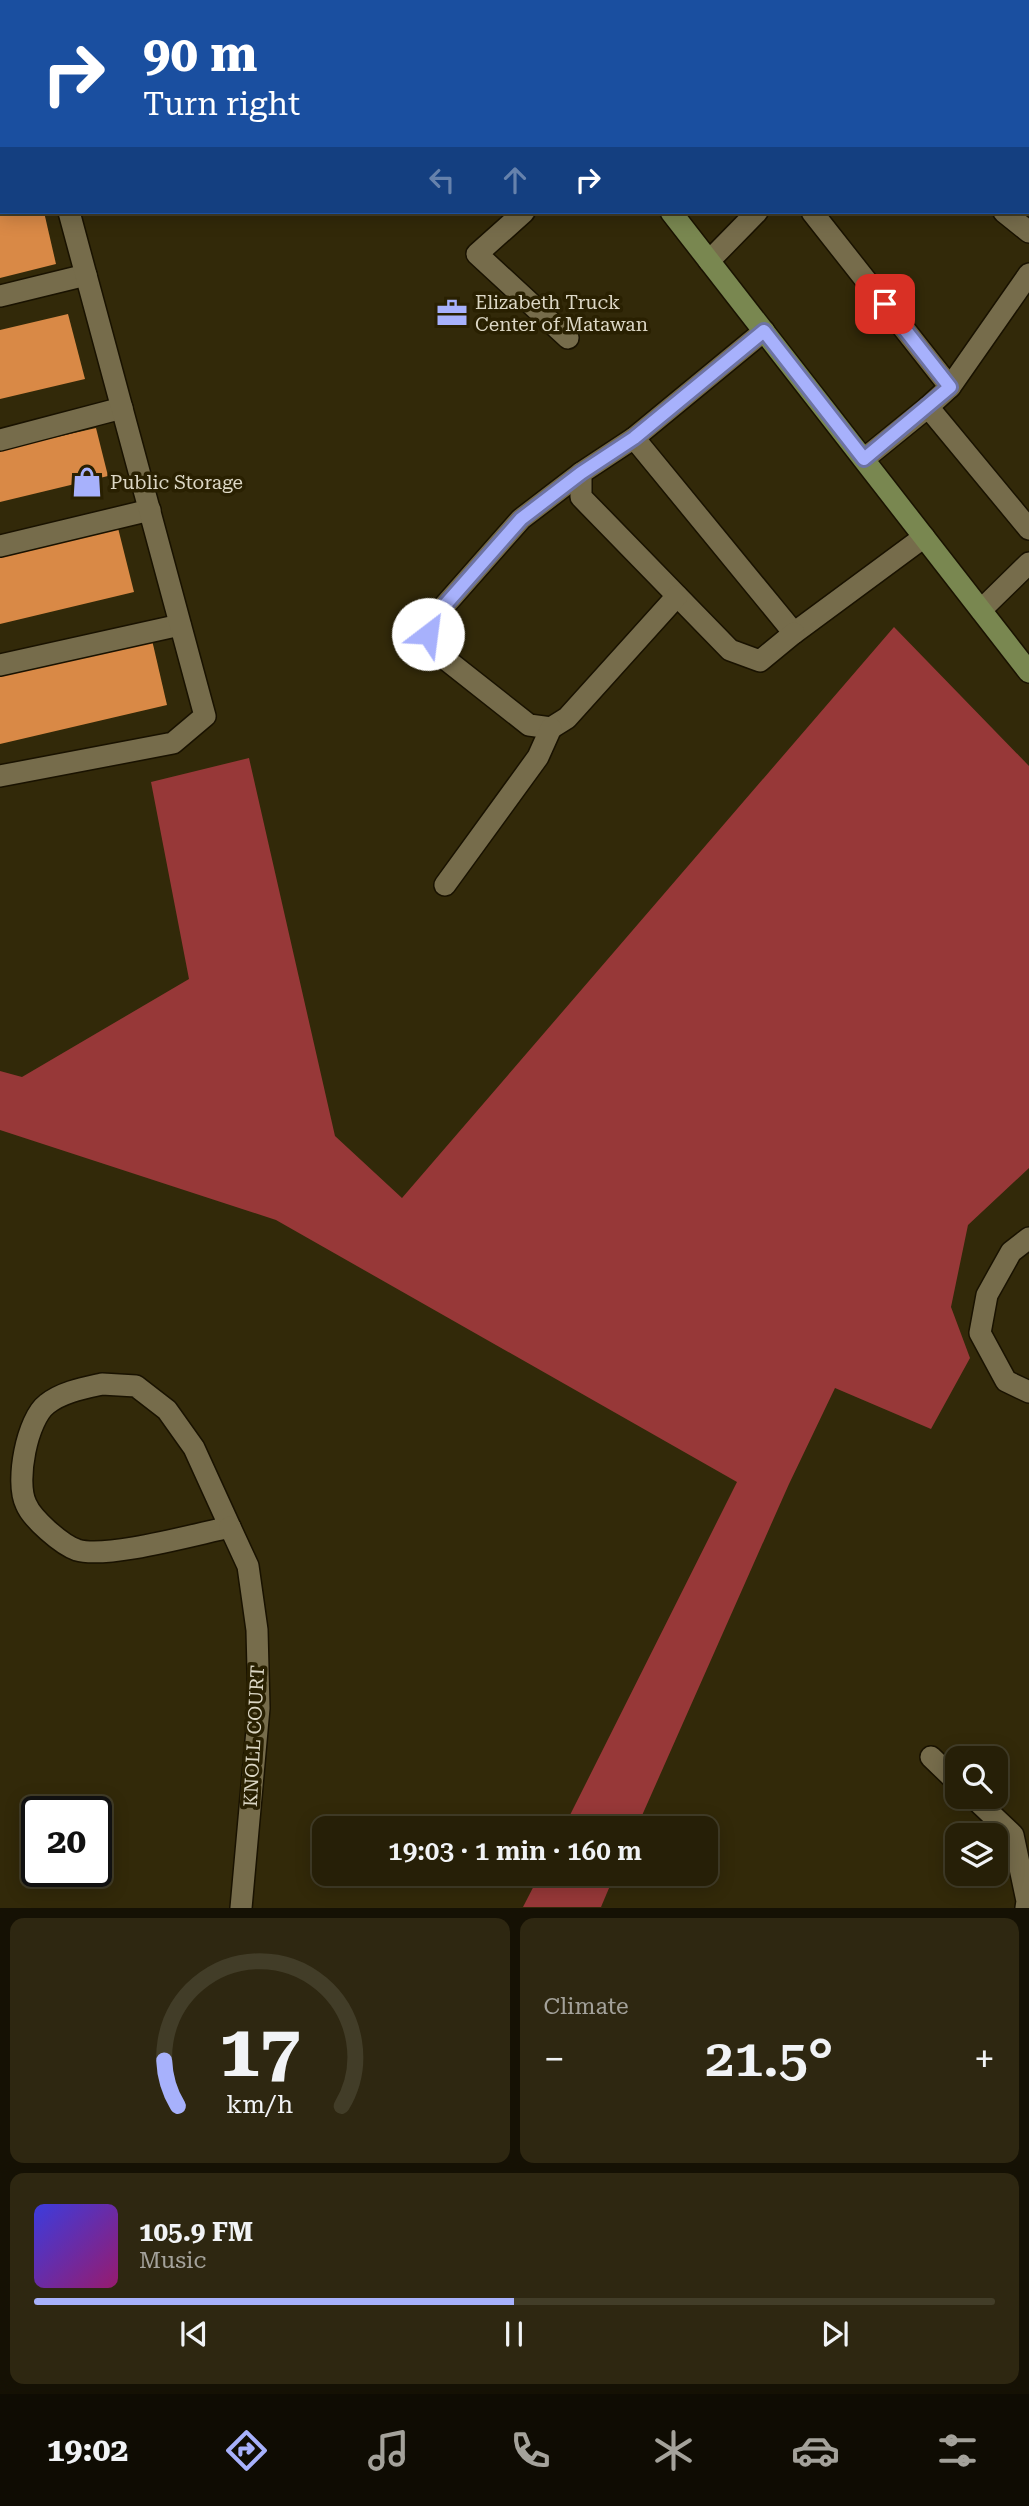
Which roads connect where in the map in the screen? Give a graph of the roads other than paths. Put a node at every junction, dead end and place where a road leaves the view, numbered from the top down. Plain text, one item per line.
1 (70, 214) edge
2 (522, 214) edge
3 (673, 214) edge
4 (755, 214) edge
5 (814, 214) edge
6 (1006, 214) edge
7 (1029, 232) edge
8 (709, 261) junction
9 (1029, 274) edge
10 (86, 275) junction
11 (0, 296) edge
12 (764, 331) junction
13 (568, 338) dead end
14 (950, 387) junction
15 (928, 407) junction
16 (122, 408) junction
17 (634, 438) junction
18 (0, 440) edge
19 (864, 459) junction
20 (581, 473) junction
21 (150, 510) junction
22 (1029, 528) edge
23 (924, 537) junction
24 (0, 546) edge
25 (1029, 563) edge
26 (677, 596) junction
27 (981, 610) junction
28 (180, 625) junction
29 (794, 633) junction
30 (0, 665) edge
31 (1029, 672) edge
32 (551, 728) junction
33 (0, 776) edge
34 (445, 885) dead end
35 (1029, 1238) edge
36 (1029, 1392) edge
37 (230, 1527) junction
38 (931, 1756) dead end
39 (945, 1770) edge
40 (986, 1809) edge
41 (241, 1908) edge
42 (1027, 1908) edge

1 - 10 street
2 - 13 street
3 - 8 main road
4 - 8 street
5 - 14 street
6 - 7 street
8 - 12 main road
9 - 14 street
10 - 11 street
10 - 16 street
12 - 17 street
12 - 19 main road
14 - 15 street
15 - 19 street
15 - 22 street
16 - 18 street
16 - 21 street
17 - 20 street
17 - 29 street
19 - 23 main road
20 - 26 street
20 - 32 street
21 - 24 street
21 - 28 street
23 - 27 main road
23 - 29 street
25 - 27 street
26 - 29 street
26 - 32 street
27 - 31 main road
28 - 30 street
28 - 33 street
32 - 34 street
35 - 36 street
37 - 37 street, KNOLL COURT
37 - 41 street, KNOLL COURT
38 - 39 street
40 - 42 street

